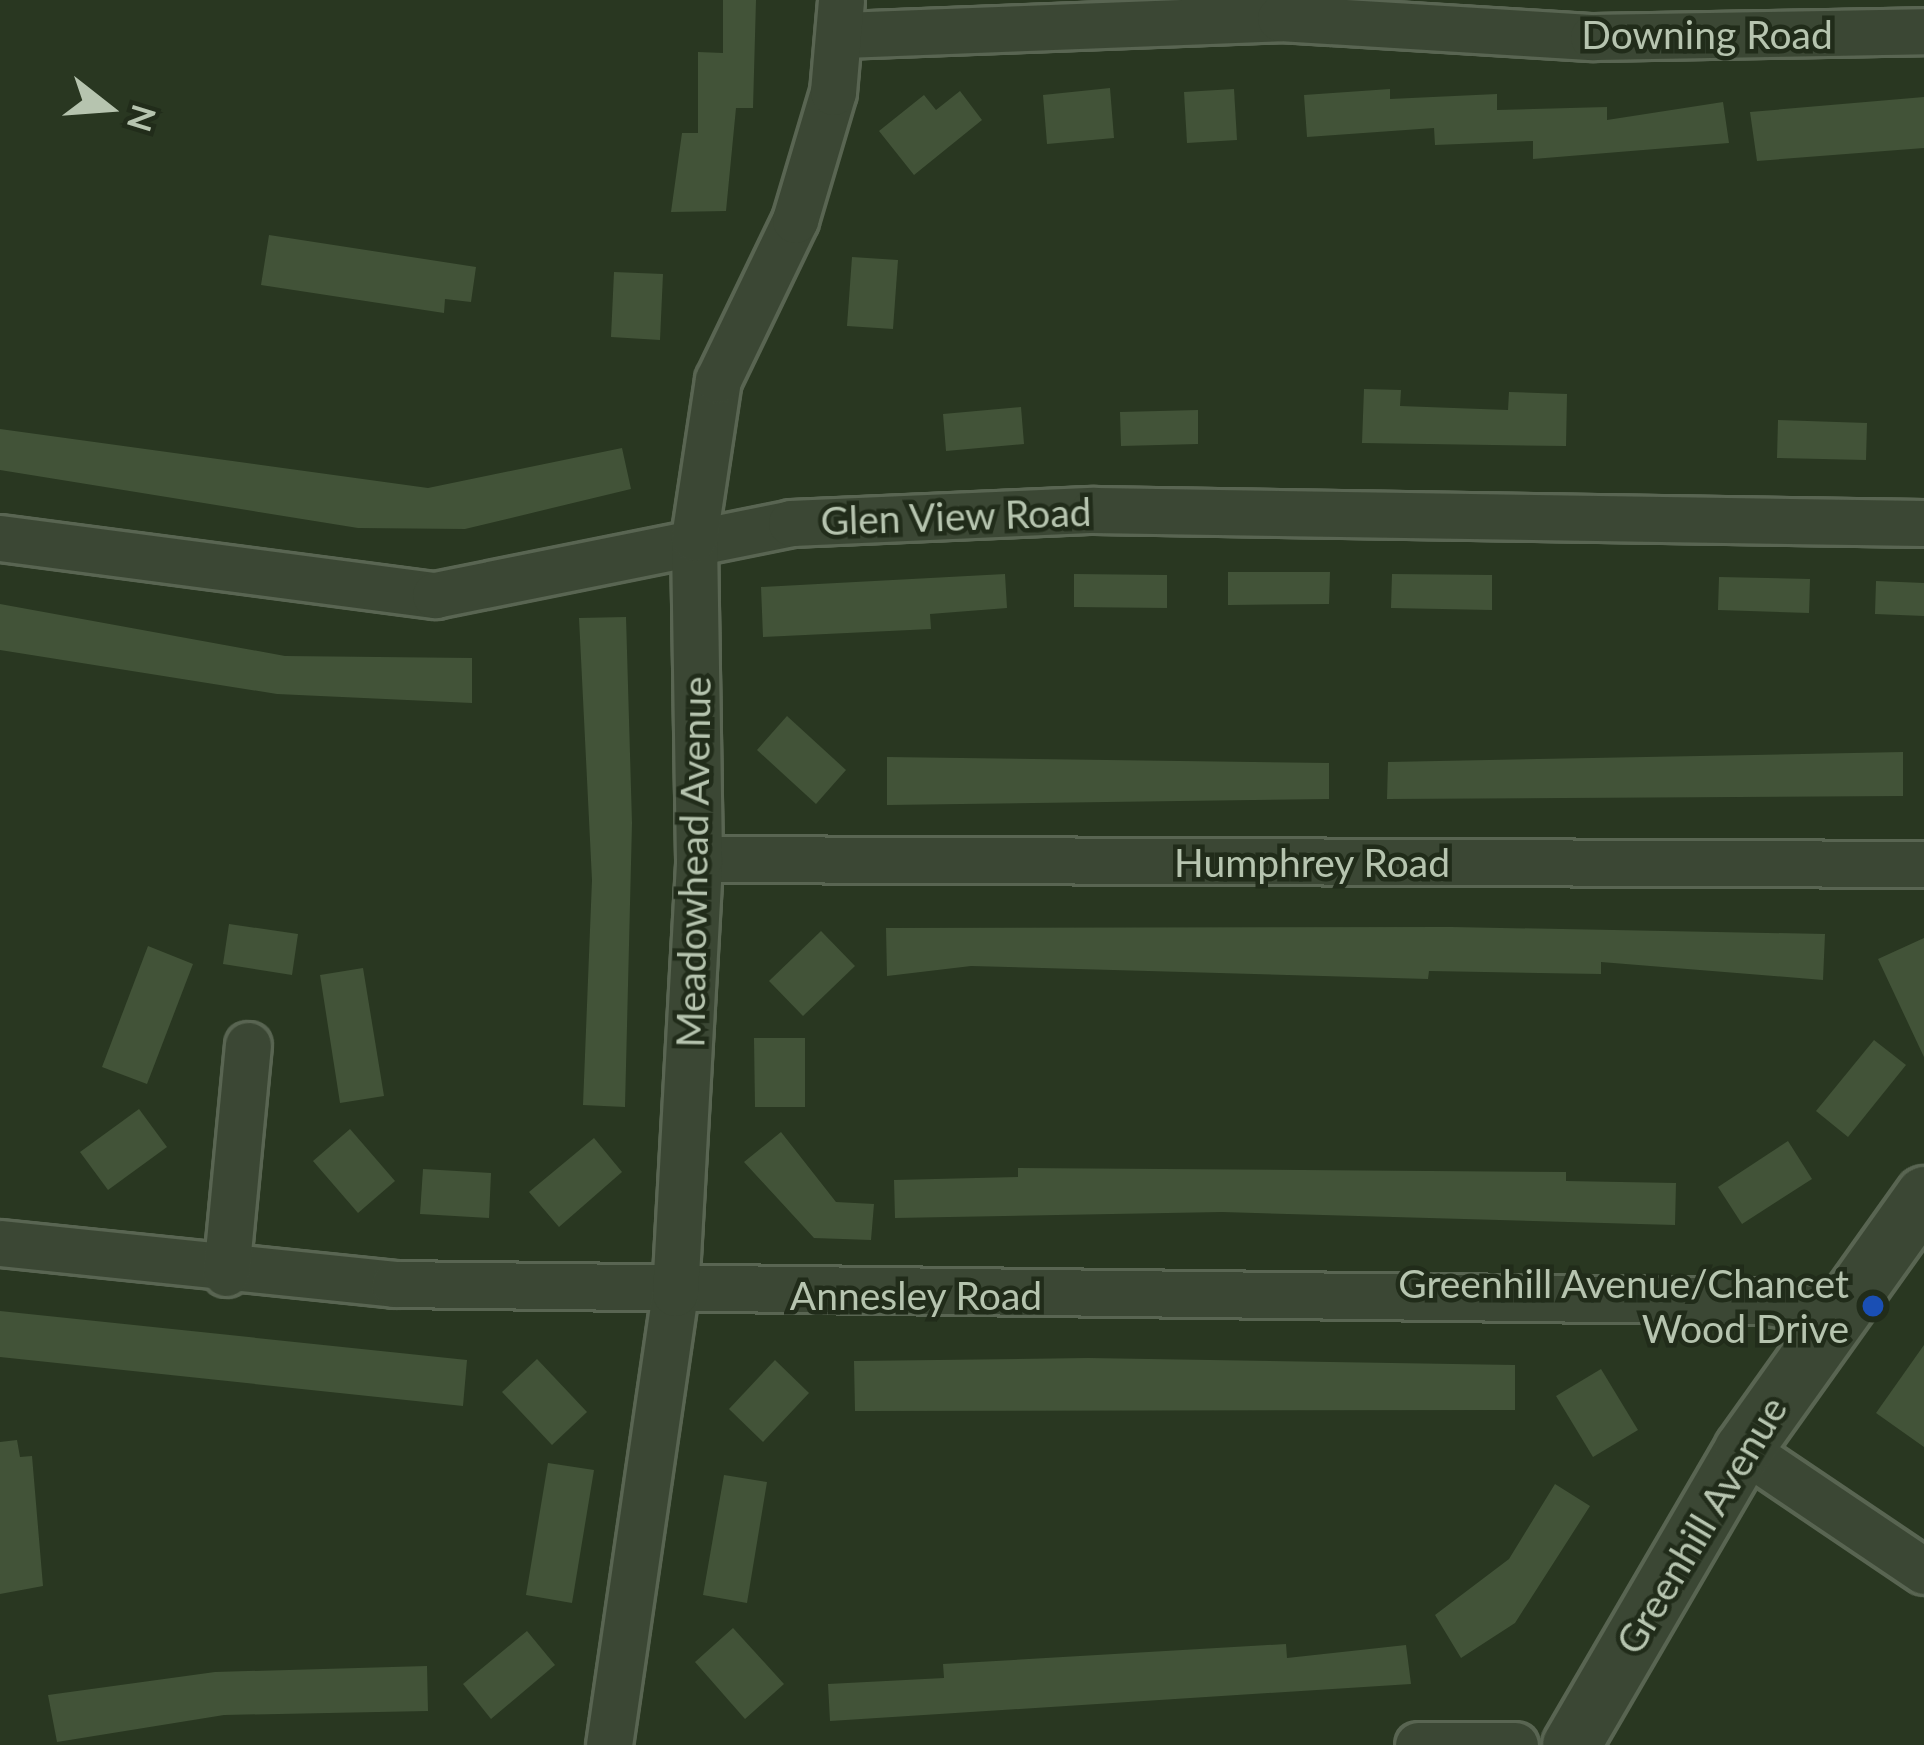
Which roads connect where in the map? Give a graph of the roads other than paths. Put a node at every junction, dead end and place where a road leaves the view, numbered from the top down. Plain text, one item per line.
1 (842, 17) edge
2 (1924, 31) edge
3 (1924, 523) edge
4 (0, 538) edge
5 (694, 538) junction
6 (699, 860) junction
7 (1924, 865) edge
8 (248, 1045) dead end
9 (1924, 1195) edge
10 (0, 1243) edge
11 (226, 1273) junction
12 (675, 1293) junction
13 (1834, 1313) junction
14 (1743, 1450) junction
15 (1924, 1571) edge
16 (609, 1745) edge
17 (1418, 1745) edge
18 (1515, 1745) edge
19 (1571, 1745) edge

1 - 2 street, Downing Road
1 - 5 street, Meadowhead Avenue
3 - 5 street, Glen View Road
4 - 5 street, Glen View Road
5 - 6 street, Meadowhead Avenue
6 - 7 street, Humphrey Road
6 - 12 street, Meadowhead Avenue
8 - 11 street
9 - 13 street, Greenhill Avenue
10 - 11 street, Annesley Road
11 - 12 street, Annesley Road
12 - 13 street, Annesley Road
12 - 16 street, Meadowhead Avenue
13 - 14 street, Greenhill Avenue
14 - 15 street
14 - 19 street, Greenhill Avenue
17 - 18 street

